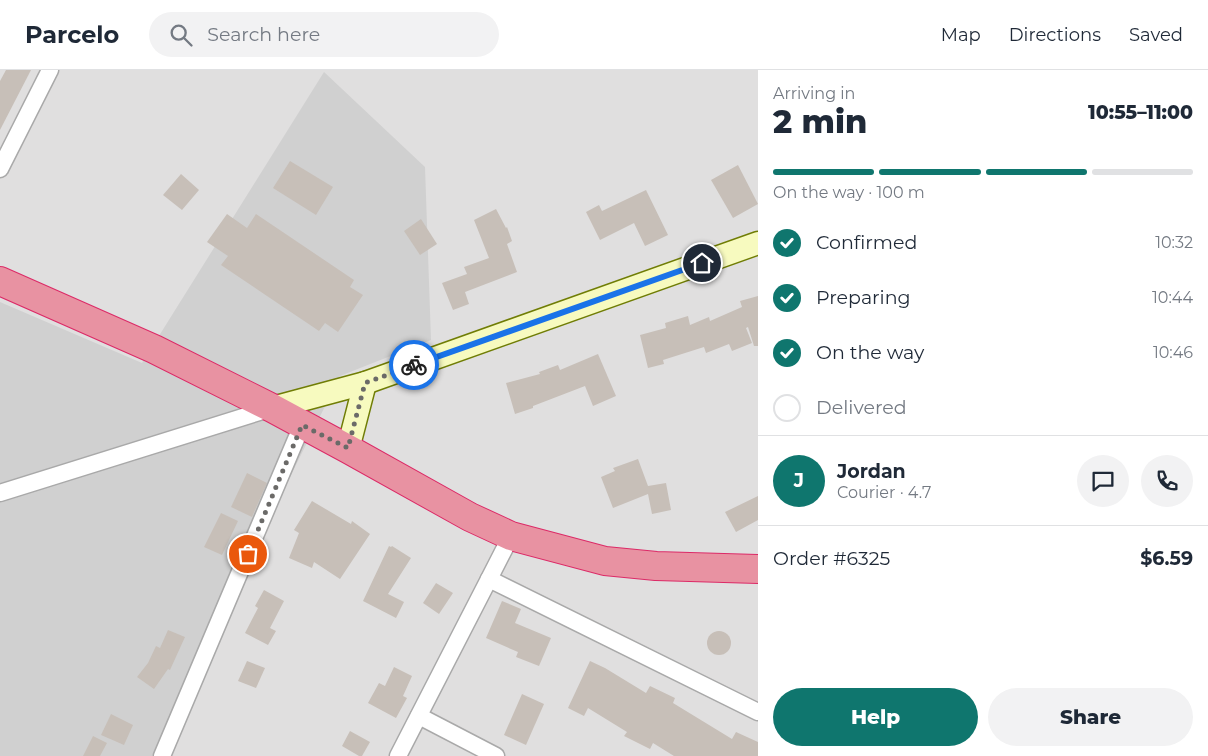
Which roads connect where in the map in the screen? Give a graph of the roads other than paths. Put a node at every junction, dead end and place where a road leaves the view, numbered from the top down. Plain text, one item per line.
1 (50, 70) edge
2 (0, 169) edge
3 (758, 243) edge
4 (0, 280) edge
5 (365, 383) junction
6 (272, 408) junction
7 (302, 425) junction
8 (348, 448) junction
9 (0, 493) edge
10 (511, 536) junction
11 (758, 569) edge
12 (489, 579) junction
13 (758, 712) edge
14 (419, 716) junction
15 (162, 756) edge
16 (398, 756) edge
17 (496, 756) edge

1 - 2 street
3 - 5 main road
4 - 6 highway
5 - 6 main road
5 - 8 main road
6 - 7 highway
6 - 9 street
7 - 8 highway
7 - 15 street
8 - 10 highway
10 - 11 highway
10 - 12 street
12 - 13 street
12 - 14 street
14 - 16 street
14 - 17 street

